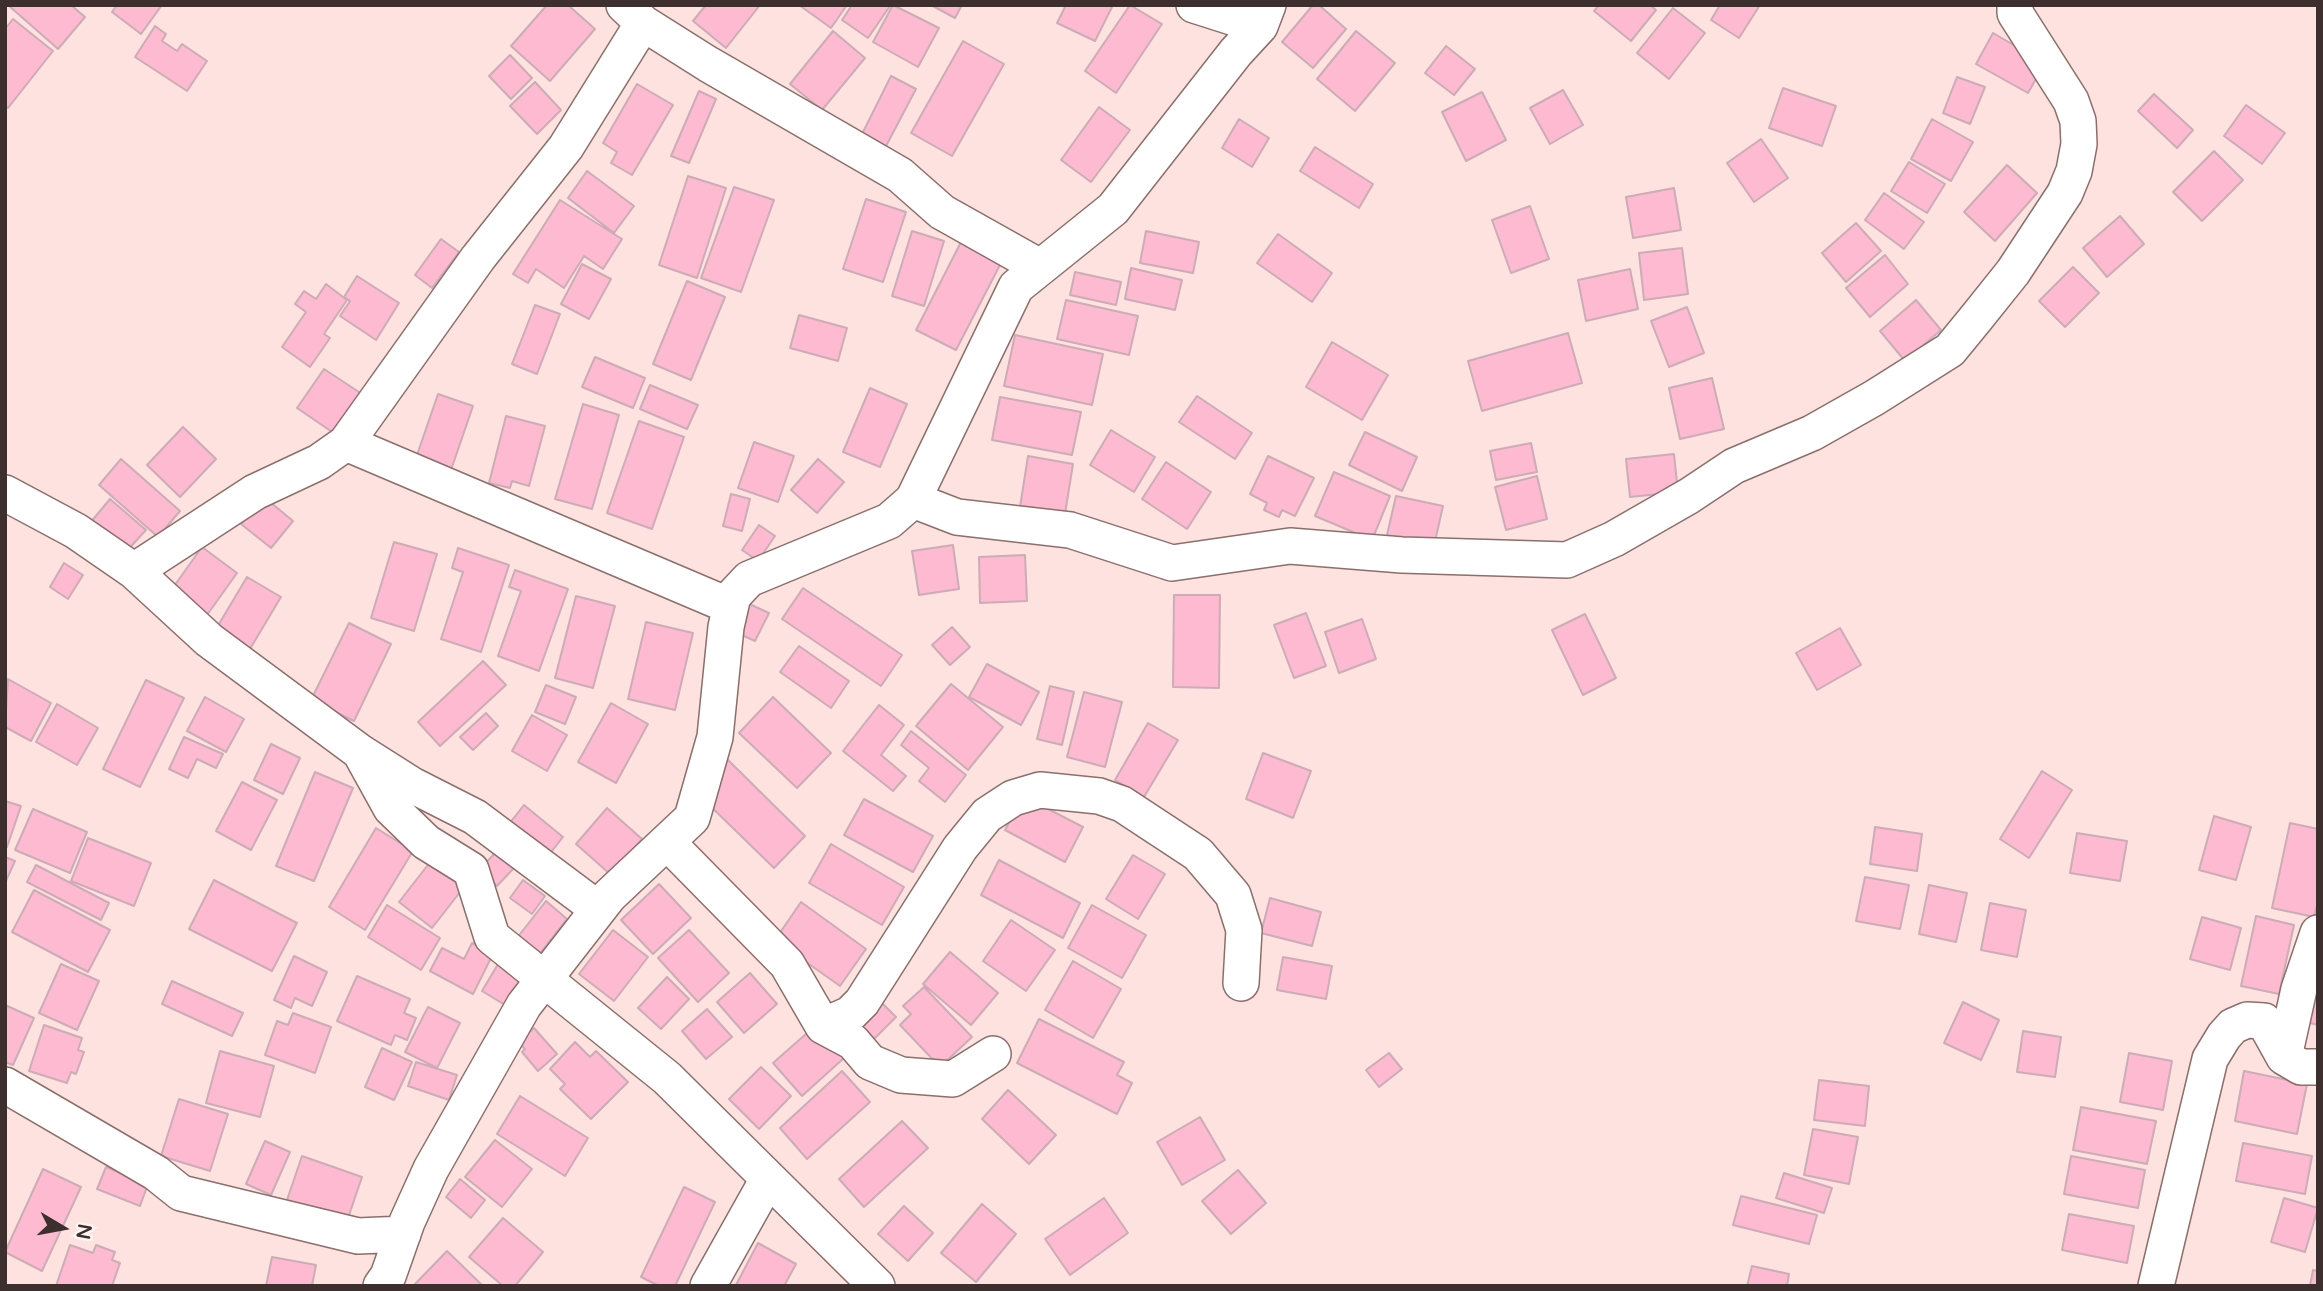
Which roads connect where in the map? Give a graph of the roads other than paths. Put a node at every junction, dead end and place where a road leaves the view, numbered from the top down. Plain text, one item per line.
1 (1194, 5) edge
2 (2015, 5) edge
3 (633, 14) edge
4 (1264, 15) edge
5 (1040, 267) junction
6 (346, 443) junction
7 (5, 493) edge
8 (913, 500) junction
9 (134, 571) junction
10 (730, 606) junction
11 (360, 752) junction
12 (668, 843) junction
13 (598, 909) junction
14 (2318, 933) edge
15 (545, 978) junction
16 (1241, 983) dead end
17 (823, 1026) junction
18 (993, 1054) dead end
19 (2284, 1057) junction
20 (2318, 1068) edge
21 (5, 1086) edge
22 (768, 1179) junction
23 (403, 1234) junction
24 (382, 1286) edge
25 (708, 1286) edge
26 (877, 1286) edge
27 (2156, 1286) edge

1 - 4 street
2 - 8 street
3 - 5 street
3 - 6 street
4 - 5 street
5 - 8 street
6 - 9 street
6 - 10 street
7 - 9 street
8 - 10 street
9 - 11 street
10 - 12 street
11 - 13 street
11 - 15 street
12 - 13 street
12 - 17 street
13 - 15 street
14 - 19 street
15 - 22 street
15 - 23 street
16 - 17 street
17 - 18 street
19 - 20 street
19 - 27 street
21 - 23 street
22 - 25 street
22 - 26 street
23 - 24 street

